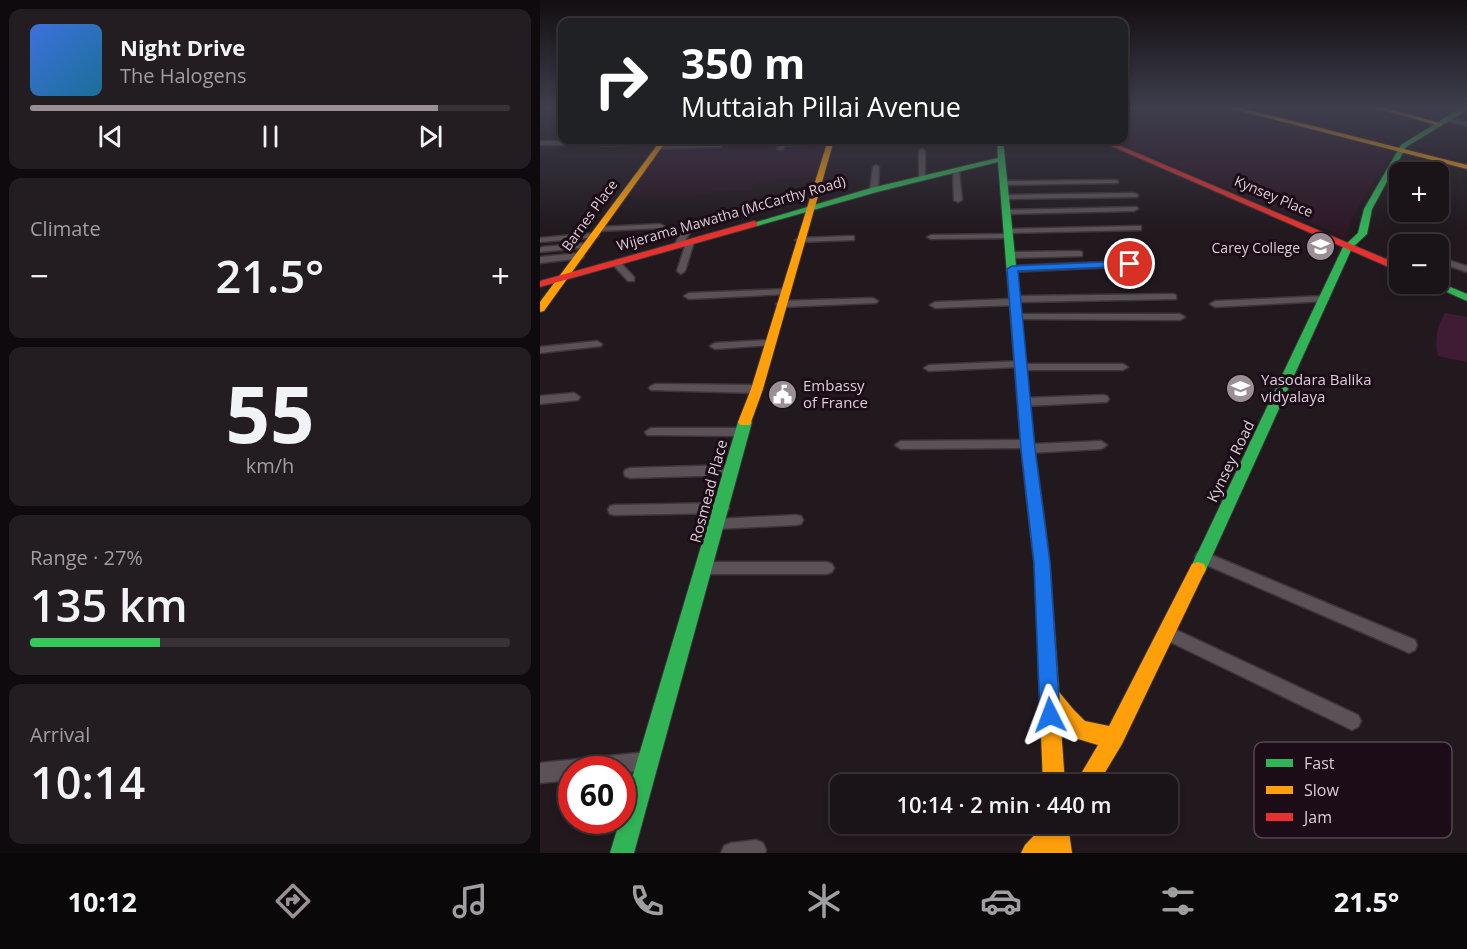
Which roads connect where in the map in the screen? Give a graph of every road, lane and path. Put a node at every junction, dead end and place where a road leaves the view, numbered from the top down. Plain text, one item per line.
1 (658, 148) edge
2 (828, 148) edge
3 (1001, 148) edge
4 (1119, 148) edge
5 (1385, 148) edge
6 (1402, 148) edge
7 (540, 151) edge
8 (555, 151) dead end
9 (922, 151) dead end
10 (1401, 152) junction
11 (1002, 159) junction
12 (876, 166) dead end
13 (1467, 167) edge
14 (956, 170) junction
15 (922, 178) junction
16 (1116, 182) dead end
17 (874, 190) junction
18 (1005, 190) junction
19 (1134, 195) dead end
20 (957, 200) dead end
21 (808, 208) junction
22 (1134, 209) dead end
23 (1007, 212) junction
24 (660, 226) dead end
25 (690, 226) dead end
26 (1138, 228) dead end
27 (1009, 233) junction
28 (931, 237) dead end
29 (852, 238) dead end
30 (540, 240) edge
31 (800, 240) junction
32 (590, 241) junction
33 (684, 243) junction
34 (1348, 247) junction
35 (1079, 254) dead end
36 (541, 255) edge
37 (1389, 259) edge
38 (616, 262) junction
39 (1012, 262) junction
40 (1384, 262) junction
41 (1449, 263) edge
42 (1130, 264) dead end
43 (1389, 264) edge
44 (1467, 269) edge
45 (681, 272) dead end
46 (562, 278) junction
47 (631, 279) dead end
48 (540, 284) edge
49 (1449, 290) edge
50 (689, 296) dead end
51 (1173, 297) dead end
52 (783, 298) junction
53 (1467, 298) edge
54 (1324, 299) junction
55 (1015, 300) junction
56 (873, 302) dead end
57 (1215, 304) dead end
58 (935, 305) dead end
59 (540, 309) edge
60 (1017, 317) junction
61 (1180, 318) dead end
62 (769, 343) junction
63 (597, 344) dead end
64 (715, 346) dead end
65 (540, 350) edge
66 (1022, 366) junction
67 (1123, 367) dead end
68 (929, 368) dead end
69 (656, 388) dead end
70 (757, 389) junction
71 (574, 397) dead end
72 (1103, 399) dead end
73 (540, 400) edge
74 (1024, 402) junction
75 (651, 432) dead end
76 (741, 432) junction
77 (901, 445) dead end
78 (1028, 446) junction
79 (1101, 446) dead end
80 (732, 470) junction
81 (630, 473) dead end
82 (722, 508) junction
83 (615, 510) dead end
84 (796, 520) dead end
85 (717, 524) junction
86 (1202, 557) junction
87 (704, 568) junction
88 (827, 568) dead end
89 (1168, 633) junction
90 (1409, 645) dead end
91 (1048, 692) junction
92 (1352, 722) dead end
93 (1115, 737) junction
94 (648, 761) junction
95 (636, 762) edge
96 (558, 771) edge
97 (540, 773) edge
98 (1053, 774) edge
99 (1092, 774) edge
100 (1051, 834) edge
101 (1059, 834) edge
102 (756, 850) dead end
103 (622, 853) edge
104 (731, 853) edge
105 (1033, 853) edge
106 (1060, 853) edge

1 - 32 street, Barnes Place
2 - 21 street, Rosmead Place
3 - 11 street
4 - 34 street, Kynsey Place
5 - 10 street
6 - 10 street
7 - 8 street
9 - 15 street
10 - 13 street
10 - 34 street, Kynsey Road
11 - 14 street, Wijerama Mawatha (McCarthy Road)
11 - 18 street
12 - 17 street
14 - 15 street, Wijerama Mawatha (McCarthy Road)
14 - 20 street
15 - 17 street, Wijerama Mawatha (McCarthy Road)
16 - 18 street
17 - 21 street, Wijerama Mawatha (McCarthy Road)
18 - 19 street
18 - 23 street
21 - 31 street, Rosmead Place
21 - 33 street, Wijerama Mawatha (McCarthy Road)
22 - 23 street
23 - 27 street
24 - 32 street
25 - 33 street
26 - 27 street
27 - 28 street
27 - 39 street
29 - 31 street
30 - 32 street
31 - 52 street, Rosmead Place
32 - 36 street
32 - 46 street, Barnes Place
33 - 38 street, Wijerama Mawatha (McCarthy Road)
33 - 45 street
34 - 40 street, Kynsey Place
34 - 54 street, Kynsey Road
35 - 39 street
37 - 40 street
38 - 46 street, Wijerama Mawatha (McCarthy Road)
38 - 47 street
39 - 42 street
39 - 55 street
40 - 43 street, Kynsey Place
41 - 44 street
46 - 48 street, Wijerama Mawatha (McCarthy Road)
46 - 59 street, Barnes Place
49 - 53 street
50 - 52 street
51 - 55 street
52 - 56 street
52 - 62 street, Rosmead Place
54 - 57 street
54 - 86 street, Kynsey Road
55 - 58 street
55 - 60 street
60 - 61 street
60 - 66 street
62 - 64 street
62 - 70 street, Rosmead Place
63 - 65 street
66 - 67 street
66 - 68 street
66 - 74 street
69 - 70 street
70 - 76 street, Rosmead Place
71 - 73 street
72 - 74 street
74 - 78 street
75 - 76 street
76 - 80 street, Rosmead Place
77 - 78 street
78 - 79 street
78 - 91 street
80 - 81 street
80 - 82 street, Rosmead Place
82 - 83 street
82 - 85 street, Rosmead Place
84 - 85 street
85 - 87 street, Rosmead Place
86 - 89 street, Kynsey Road
86 - 90 street
87 - 88 street
87 - 94 street, Rosmead Place
89 - 92 street
89 - 93 street, Kynsey Road
91 - 93 street
91 - 98 street
93 - 99 street, Kynsey Road
94 - 95 street
94 - 103 street, Rosmead Place
96 - 97 street
100 - 105 street
101 - 106 street
102 - 104 street

